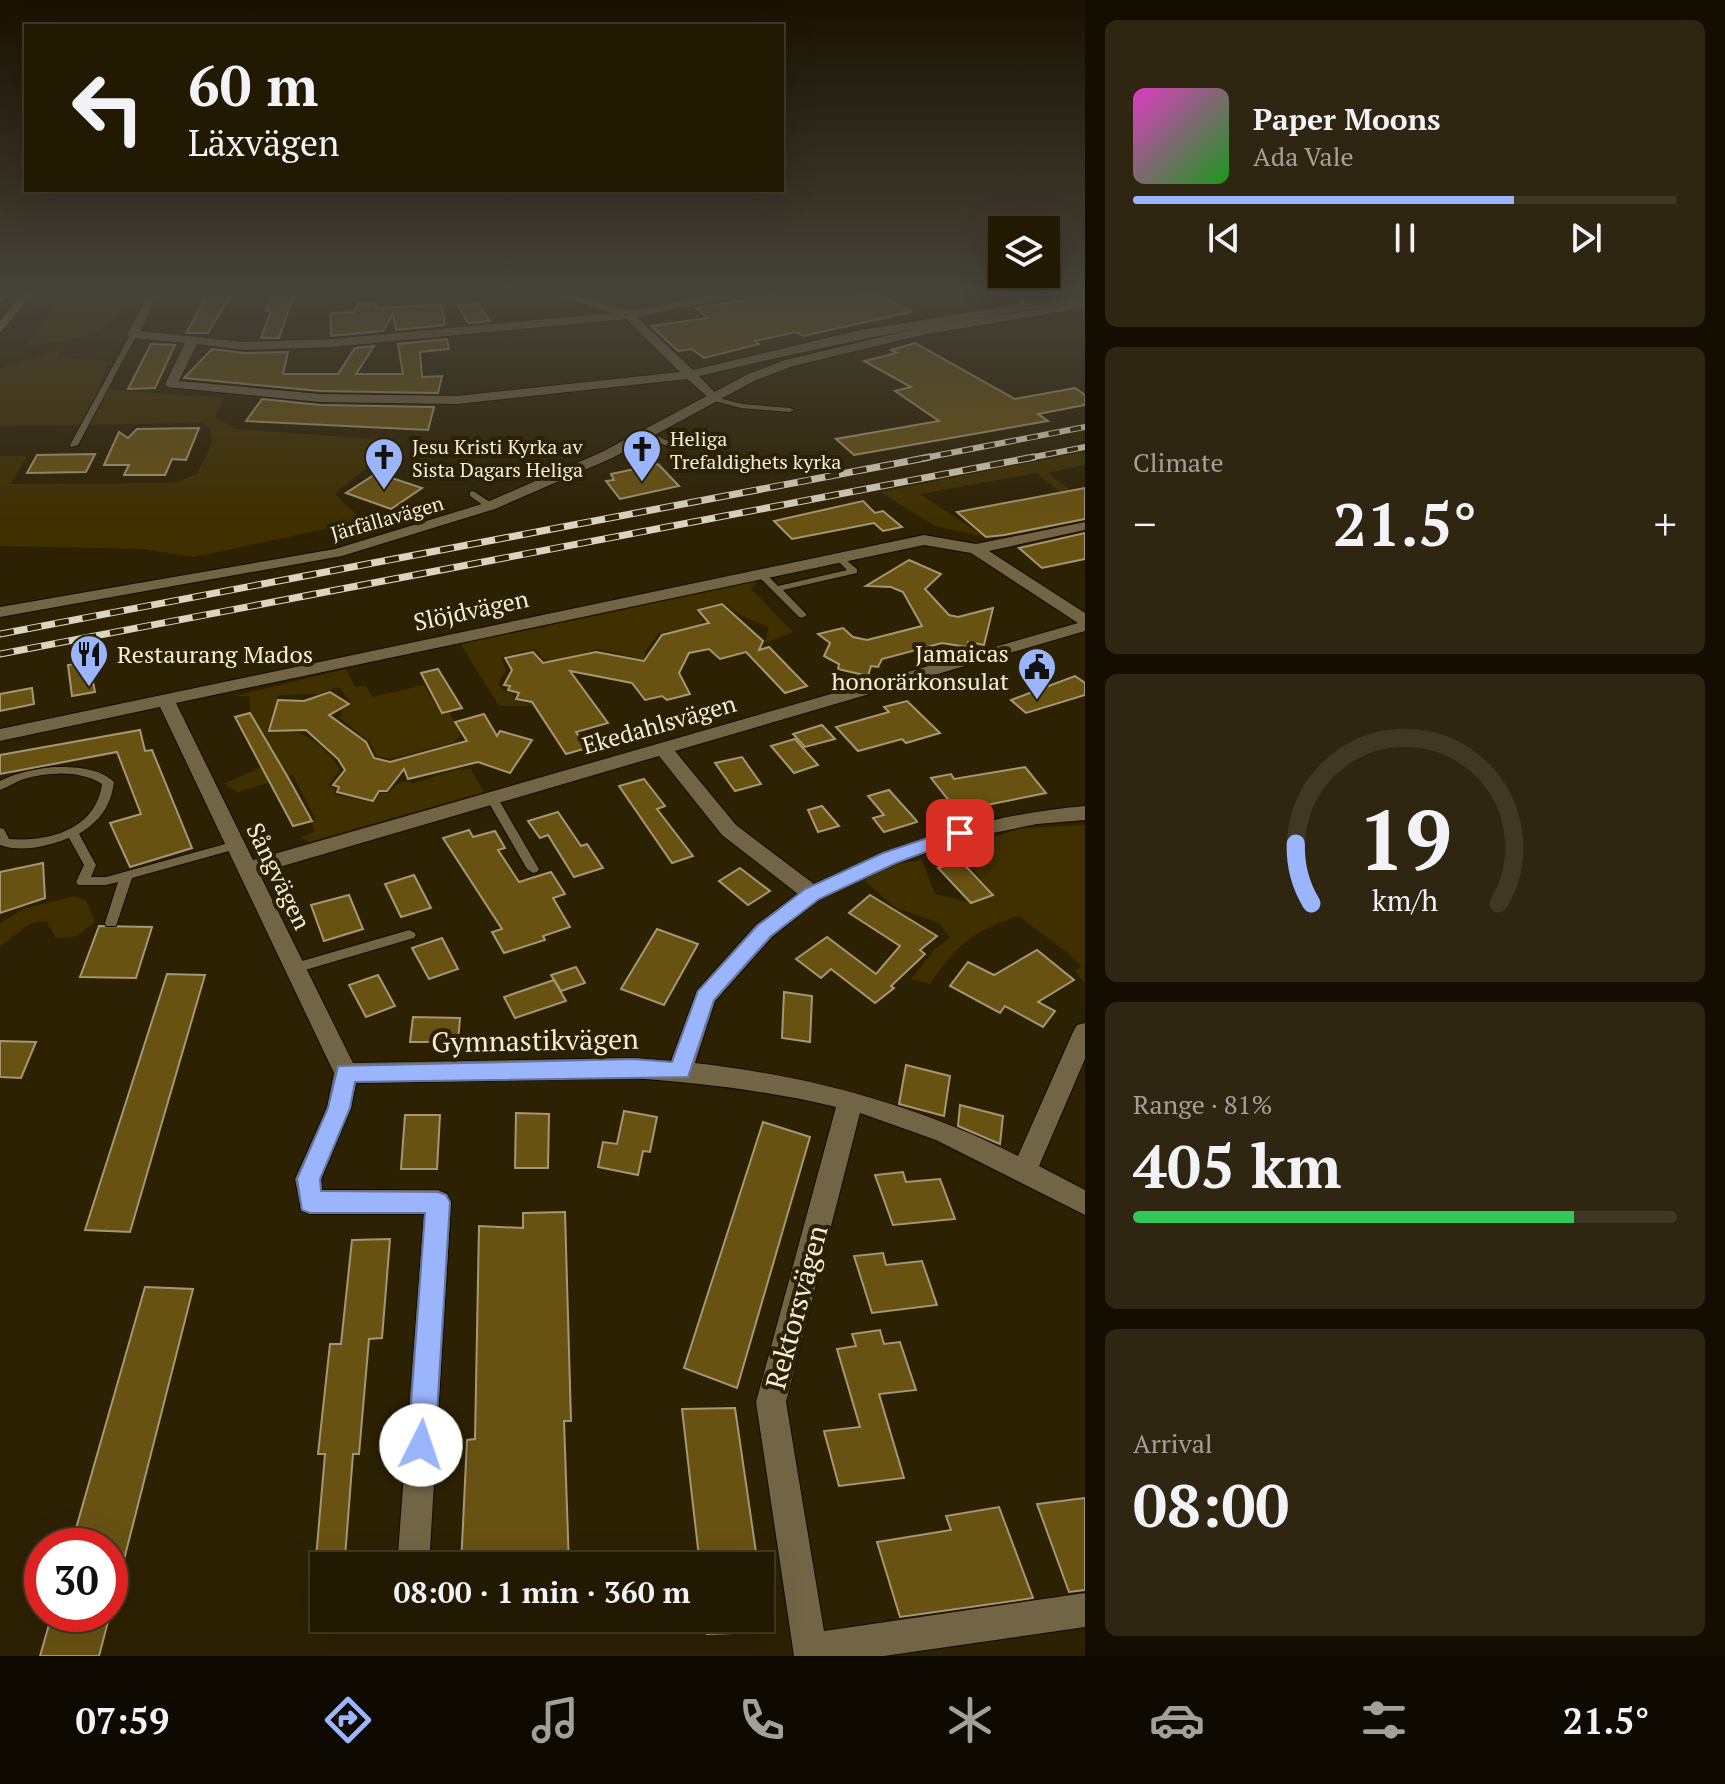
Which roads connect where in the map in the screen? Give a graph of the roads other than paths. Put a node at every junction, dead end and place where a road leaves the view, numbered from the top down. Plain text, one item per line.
1 (115, 368) edge
2 (179, 368) edge
3 (681, 368) edge
4 (716, 368) edge
5 (778, 368) edge
6 (688, 375) junction
7 (714, 398) junction
8 (790, 410) dead end
9 (645, 434) junction
10 (74, 445) dead end
11 (673, 445) dead end
12 (473, 494) dead end
13 (490, 506) junction
14 (1085, 526) edge
15 (976, 549) junction
16 (839, 557) junction
17 (760, 573) junction
18 (776, 589) junction
19 (0, 612) edge
20 (802, 615) dead end
21 (1085, 623) edge
22 (166, 701) junction
23 (0, 735) edge
24 (663, 748) junction
25 (0, 786) edge
26 (492, 798) junction
27 (1085, 813) edge
28 (0, 832) edge
29 (72, 832) junction
30 (236, 845) junction
31 (247, 869) junction
32 (533, 869) dead end
33 (126, 876) junction
34 (812, 894) junction
35 (111, 923) dead end
36 (409, 935) dead end
37 (295, 968) junction
38 (1085, 1032) edge
39 (680, 1071) junction
40 (346, 1073) junction
41 (850, 1102) junction
42 (1024, 1172) junction
43 (1085, 1203) edge
44 (414, 1552) edge
45 (1085, 1610) edge
46 (810, 1653) edge

1 - 10 lane
2 - 6 street
3 - 6 street
4 - 6 street
5 - 7 street, Järfällavägen
6 - 7 street
7 - 8 lane
7 - 9 street, Järfällavägen
9 - 11 lane
9 - 13 street, Järfällavägen
12 - 13 lane
13 - 19 street, Järfällavägen
14 - 15 street
15 - 16 street, Slöjdvägen
15 - 21 street
16 - 17 street, Slöjdvägen
16 - 18 lane
17 - 18 lane
17 - 22 street, Slöjdvägen
18 - 20 lane
21 - 24 street, Ekedahlsvägen
22 - 23 street, Slöjdvägen
22 - 30 street, Sångvägen
24 - 26 street, Ekedahlsvägen
24 - 34 street
25 - 29 lane
26 - 31 street, Ekedahlsvägen
26 - 32 lane
27 - 34 street
28 - 29 lane
29 - 33 lane
30 - 31 street, Sångvägen
30 - 33 lane
31 - 37 street, Sångvägen
33 - 35 lane
34 - 39 street
36 - 37 lane
37 - 40 street, Sångvägen
38 - 42 street
39 - 40 street, Gymnastikvägen
39 - 41 street, Gymnastikvägen
40 - 44 street
41 - 42 street, Gymnastikvägen
41 - 46 street, Rektorsvägen
42 - 43 street, Gymnastikvägen
45 - 46 street

